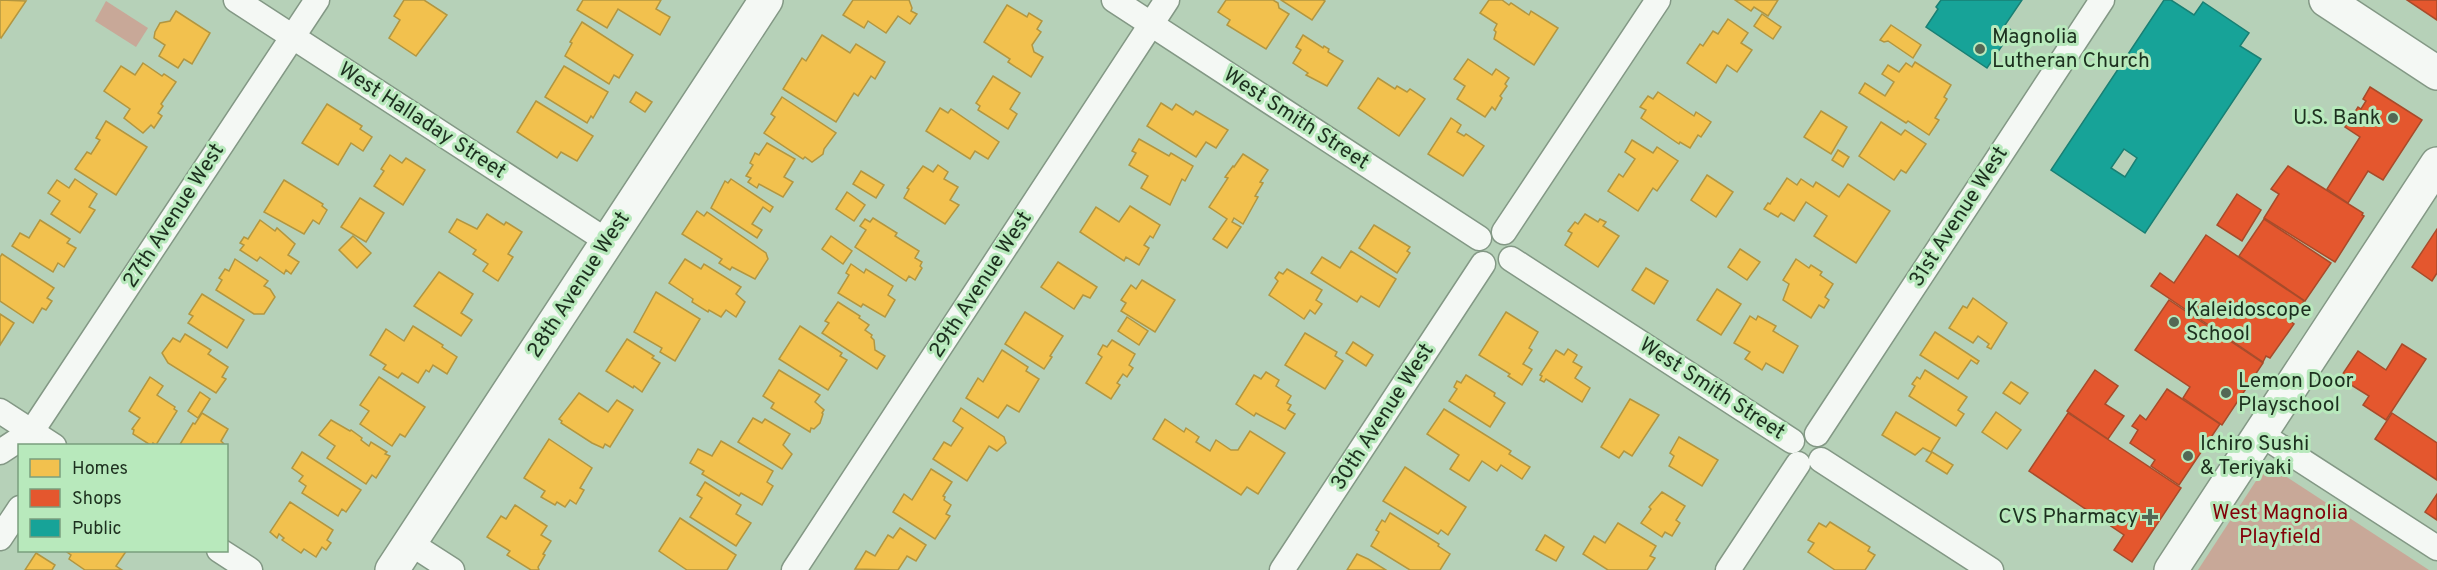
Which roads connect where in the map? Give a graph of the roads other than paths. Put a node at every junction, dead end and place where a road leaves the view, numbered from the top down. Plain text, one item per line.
1 (236, 0) edge
2 (317, 0) edge
3 (766, 0) edge
4 (1114, 0) edge
5 (1167, 0) edge
6 (1658, 0) edge
7 (2102, 0) edge
8 (2326, 0) edge
9 (1151, 24) junction
10 (293, 37) junction
11 (2437, 73) edge
12 (2437, 164) edge
13 (1504, 232) junction
14 (1479, 238) junction
15 (608, 241) junction
16 (1511, 259) junction
17 (1483, 264) junction
18 (0, 411) edge
19 (2259, 433) junction
20 (1817, 434) junction
21 (32, 439) edge
22 (1792, 441) junction
23 (48, 444) edge
24 (18, 445) edge
25 (0, 452) edge
26 (1810, 462) junction
27 (18, 511) edge
28 (0, 538) edge
29 (410, 543) junction
30 (2437, 548) edge
31 (222, 552) edge
32 (250, 570) edge
33 (392, 570) edge
34 (452, 570) edge
35 (794, 570) edge
36 (1282, 570) edge
37 (1728, 570) edge
38 (1991, 570) edge
39 (2171, 570) edge

1 - 10 street, West Halladay Street
2 - 10 street, 27th Avenue West
3 - 15 street, 28th Avenue West
4 - 9 street, West Smith Street
5 - 9 street, 29th Avenue West
6 - 13 street
7 - 20 street, 31st Avenue West
8 - 11 street
9 - 14 street, West Smith Street
9 - 35 street, 29th Avenue West
10 - 15 street, West Halladay Street
10 - 21 street, 27th Avenue West
12 - 19 street
13 - 14 street
13 - 16 street
14 - 17 street
15 - 29 street, 28th Avenue West
16 - 17 street
16 - 22 street, West Smith Street
17 - 36 street, 30th Avenue West
18 - 21 street
19 - 30 street
19 - 39 street
20 - 22 street
20 - 26 street
21 - 23 street
22 - 26 street
24 - 25 street, 27th Avenue West
26 - 37 street
26 - 38 street
27 - 28 street
29 - 33 street, 28th Avenue West
29 - 34 street
31 - 32 street

